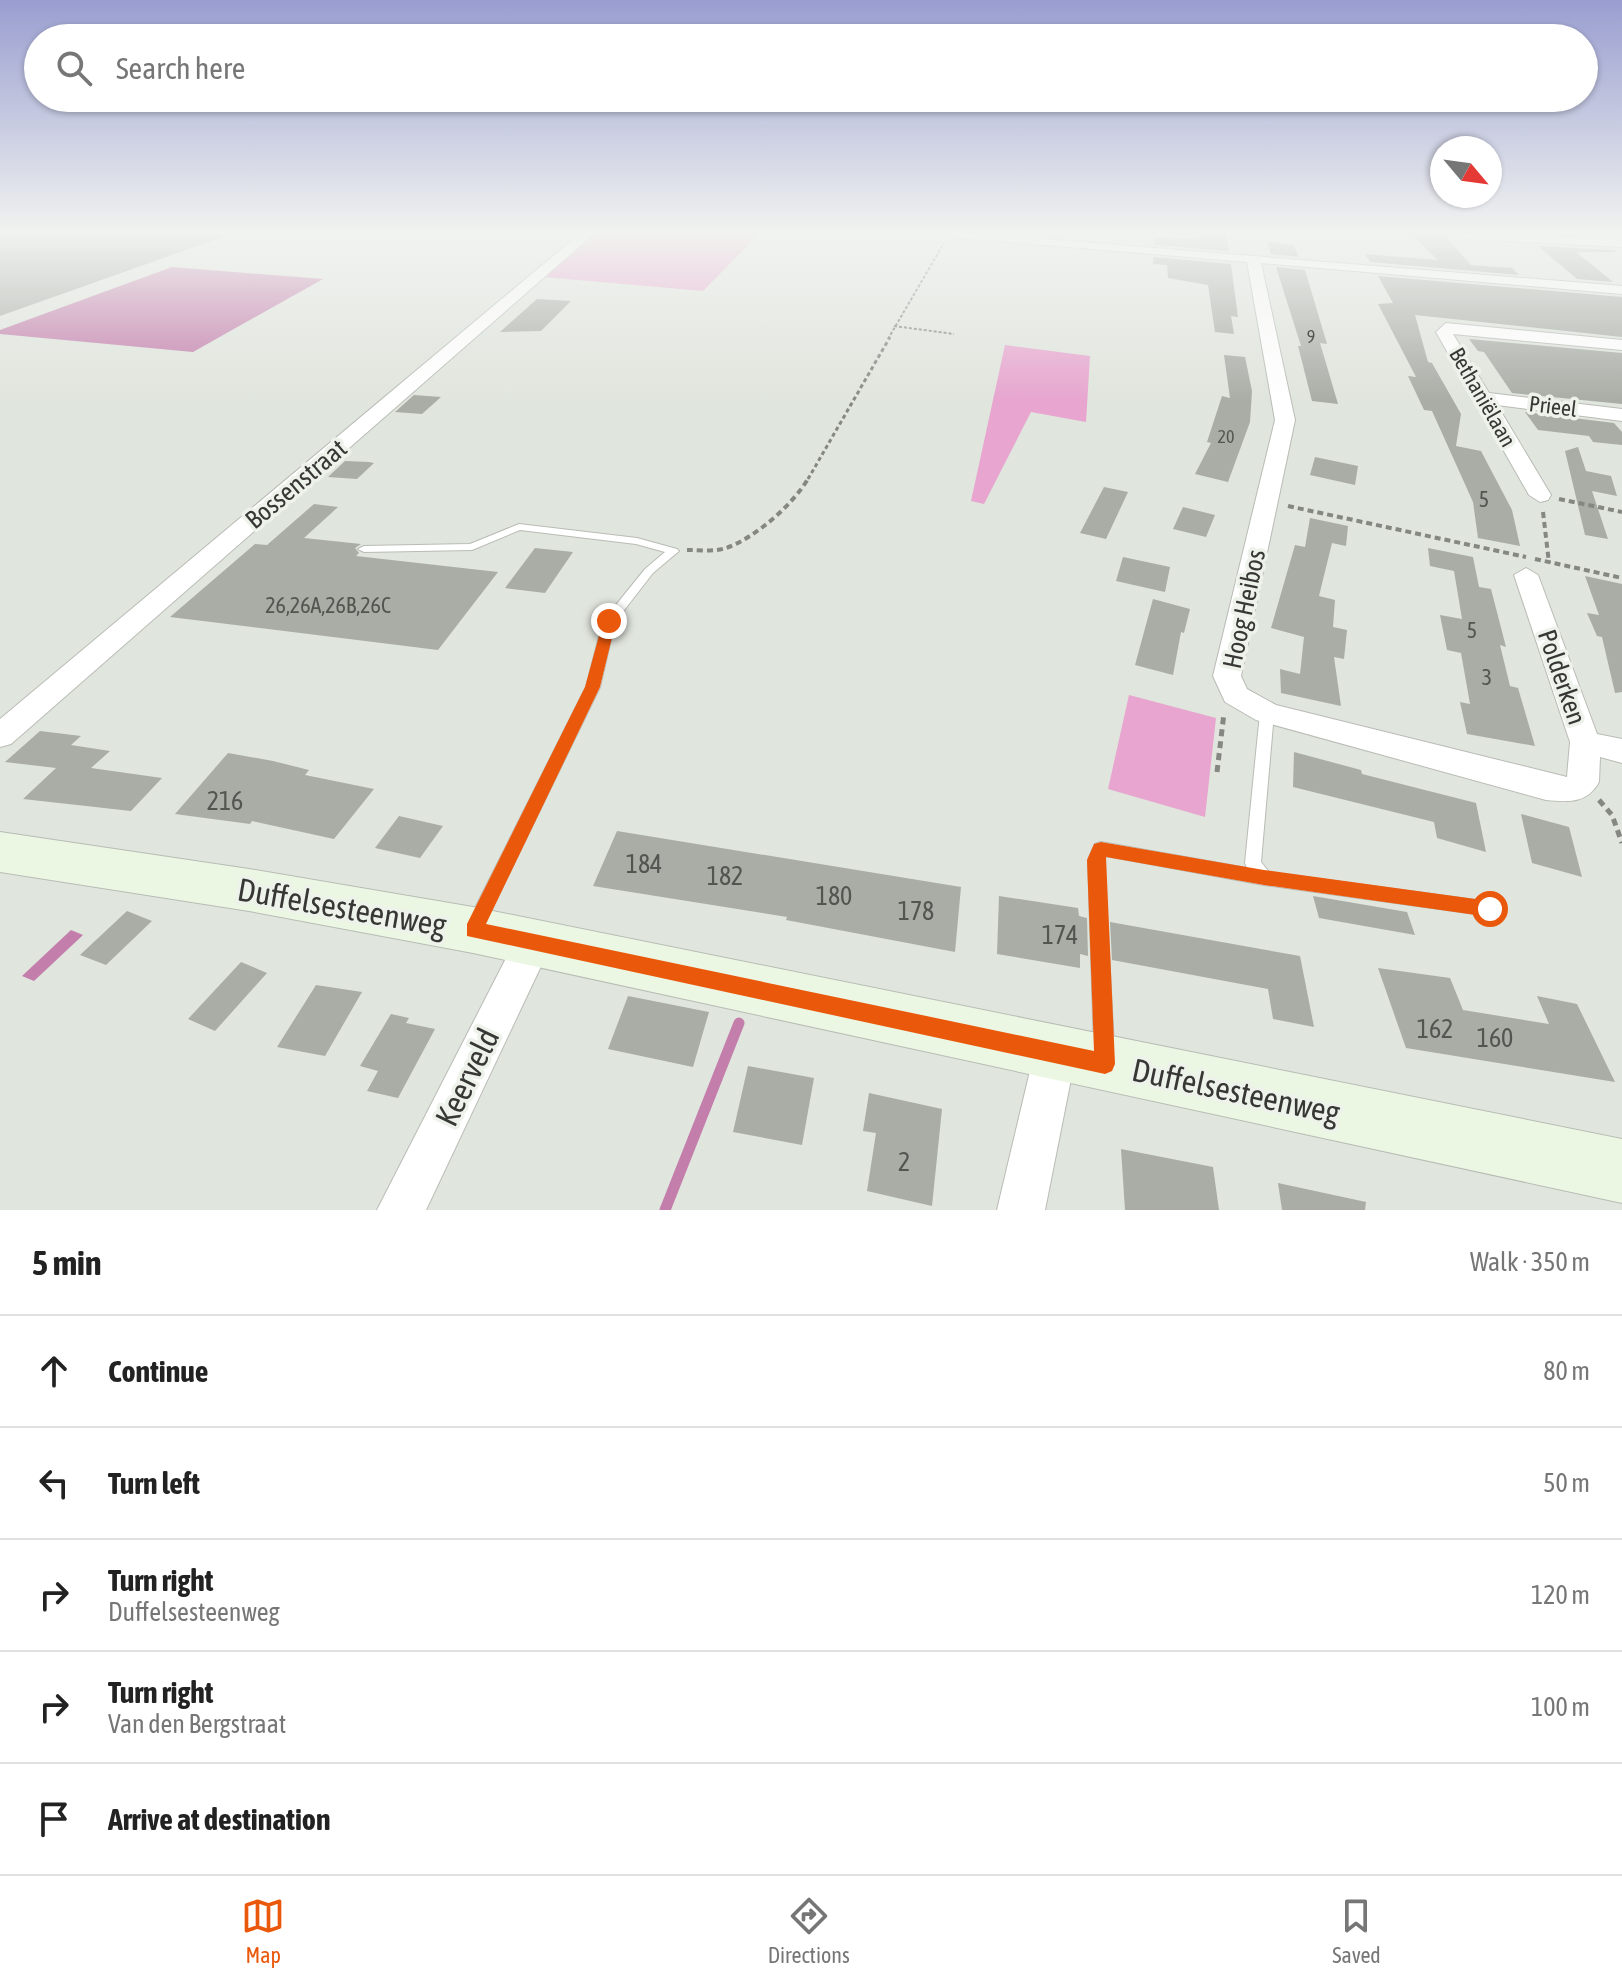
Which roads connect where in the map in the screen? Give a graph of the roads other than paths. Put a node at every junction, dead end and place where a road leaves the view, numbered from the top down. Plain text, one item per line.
1 (525, 287) edge
2 (1259, 287) edge
3 (1592, 287) edge
4 (1622, 290) edge
5 (1622, 345) edge
6 (1483, 398) junction
7 (1622, 415) edge
8 (1540, 495) road end
9 (364, 549) dead end
10 (1538, 568) road end
11 (1267, 713) junction
12 (0, 736) edge
13 (1585, 742) junction
14 (1622, 751) edge
15 (1583, 782) joint
16 (0, 852) edge
17 (1264, 878) junction
18 (1490, 909) dead end
19 (473, 930) junction
20 (533, 943) junction
21 (1080, 1059) junction
22 (1622, 1171) edge
23 (401, 1210) edge
24 (1021, 1210) edge

1 - 12 street, Bossenstraat
2 - 11 street, Hoog Heibos
3 - 4 street
5 - 6 street, Bethaniëlaan
6 - 7 street, Prieel
6 - 8 street, Bethaniëlaan
9 - 19 lane
10 - 13 street, Polderken
11 - 15 street, Hoog Heibos
11 - 17 lane
13 - 14 street
13 - 15 street, Polderken
16 - 19 street, Duffelsesteenweg
17 - 18 lane
17 - 21 lane
19 - 20 street, Duffelsesteenweg
20 - 21 street, Duffelsesteenweg
20 - 23 street, Keerveld
21 - 22 street, Duffelsesteenweg
21 - 24 street

